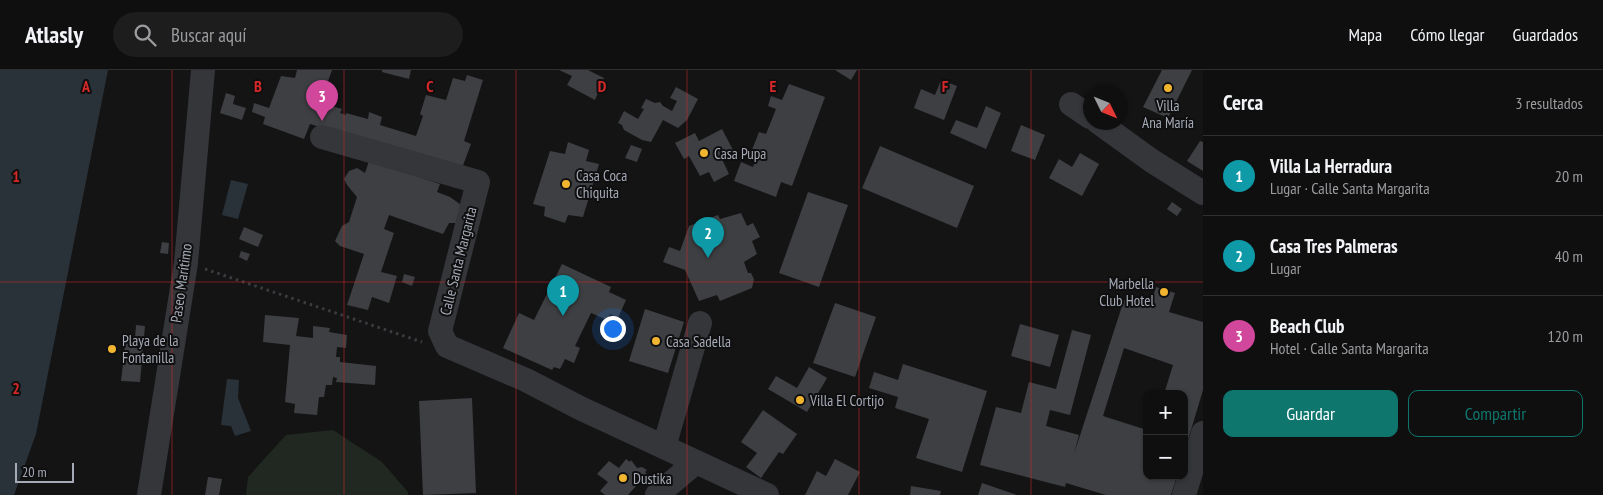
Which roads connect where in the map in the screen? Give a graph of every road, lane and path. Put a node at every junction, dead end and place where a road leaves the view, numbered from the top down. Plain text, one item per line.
1 (203, 70) edge
2 (1071, 104) dead end
3 (1083, 112) edge
4 (1109, 130) edge
5 (322, 137) dead end
6 (1203, 193) edge
7 (186, 263) junction
8 (700, 322) dead end
9 (447, 346) junction
10 (1203, 433) edge
11 (664, 447) junction
12 (696, 462) junction
13 (148, 495) edge
14 (657, 495) edge
15 (767, 495) edge
16 (1184, 495) edge

1 - 7 street, Paseo Marítimo
2 - 3 street
4 - 6 street
5 - 9 street, Calle Santa Margarita
7 - 9 path
7 - 13 street, Paseo Marítimo
8 - 11 street
9 - 11 street
10 - 16 street
11 - 12 street
12 - 14 street
12 - 15 street

